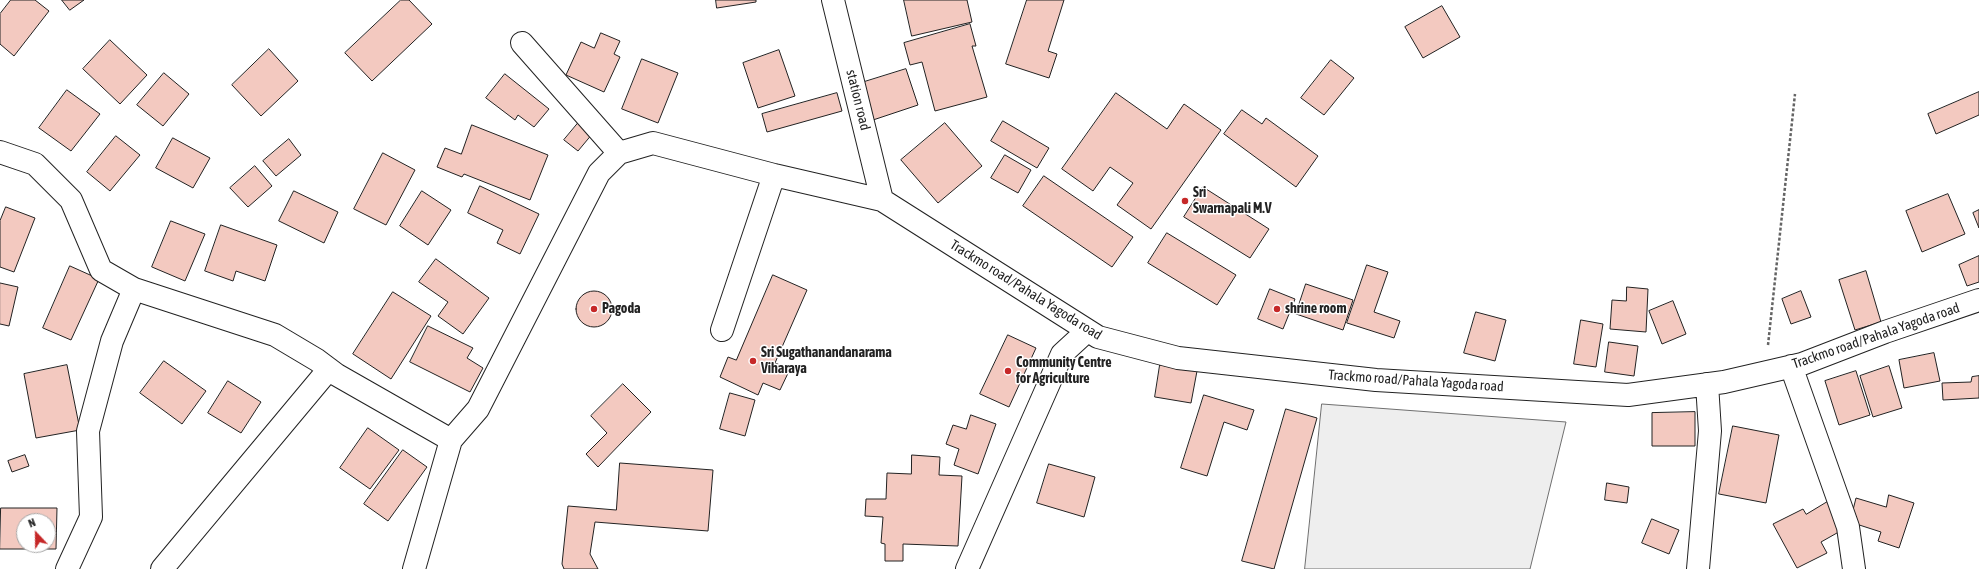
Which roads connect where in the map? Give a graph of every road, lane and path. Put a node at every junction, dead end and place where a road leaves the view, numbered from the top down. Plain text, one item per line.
1 (833, 0) edge
2 (522, 43) dead end
3 (1795, 94) dead end
4 (0, 152) edge
5 (619, 152) junction
6 (774, 175) junction
7 (882, 200) junction
8 (134, 289) junction
9 (1979, 300) edge
10 (722, 330) dead end
11 (1087, 330) junction
12 (1792, 366) junction
13 (329, 369) junction
14 (1768, 372) junction
15 (1707, 384) junction
16 (451, 440) junction
17 (67, 569) edge
18 (162, 569) edge
19 (414, 569) edge
20 (967, 569) edge
21 (1698, 569) edge
22 (1854, 569) edge

1 - 7 street, station road
2 - 5 street
3 - 14 path
4 - 8 street
5 - 6 street, Trackmo road/Pahala Yagoda road
5 - 16 street
6 - 7 street, Trackmo road/Pahala Yagoda road
6 - 10 street
7 - 11 street, Trackmo road/Pahala Yagoda road
8 - 13 street
8 - 17 street
9 - 12 street, Trackmo road/Pahala Yagoda road
11 - 15 street, Trackmo road/Pahala Yagoda road
11 - 20 street
12 - 14 street, Trackmo road/Pahala Yagoda road
12 - 22 street
13 - 16 street
13 - 18 street
14 - 15 street, Trackmo road/Pahala Yagoda road
15 - 21 street
16 - 19 street

